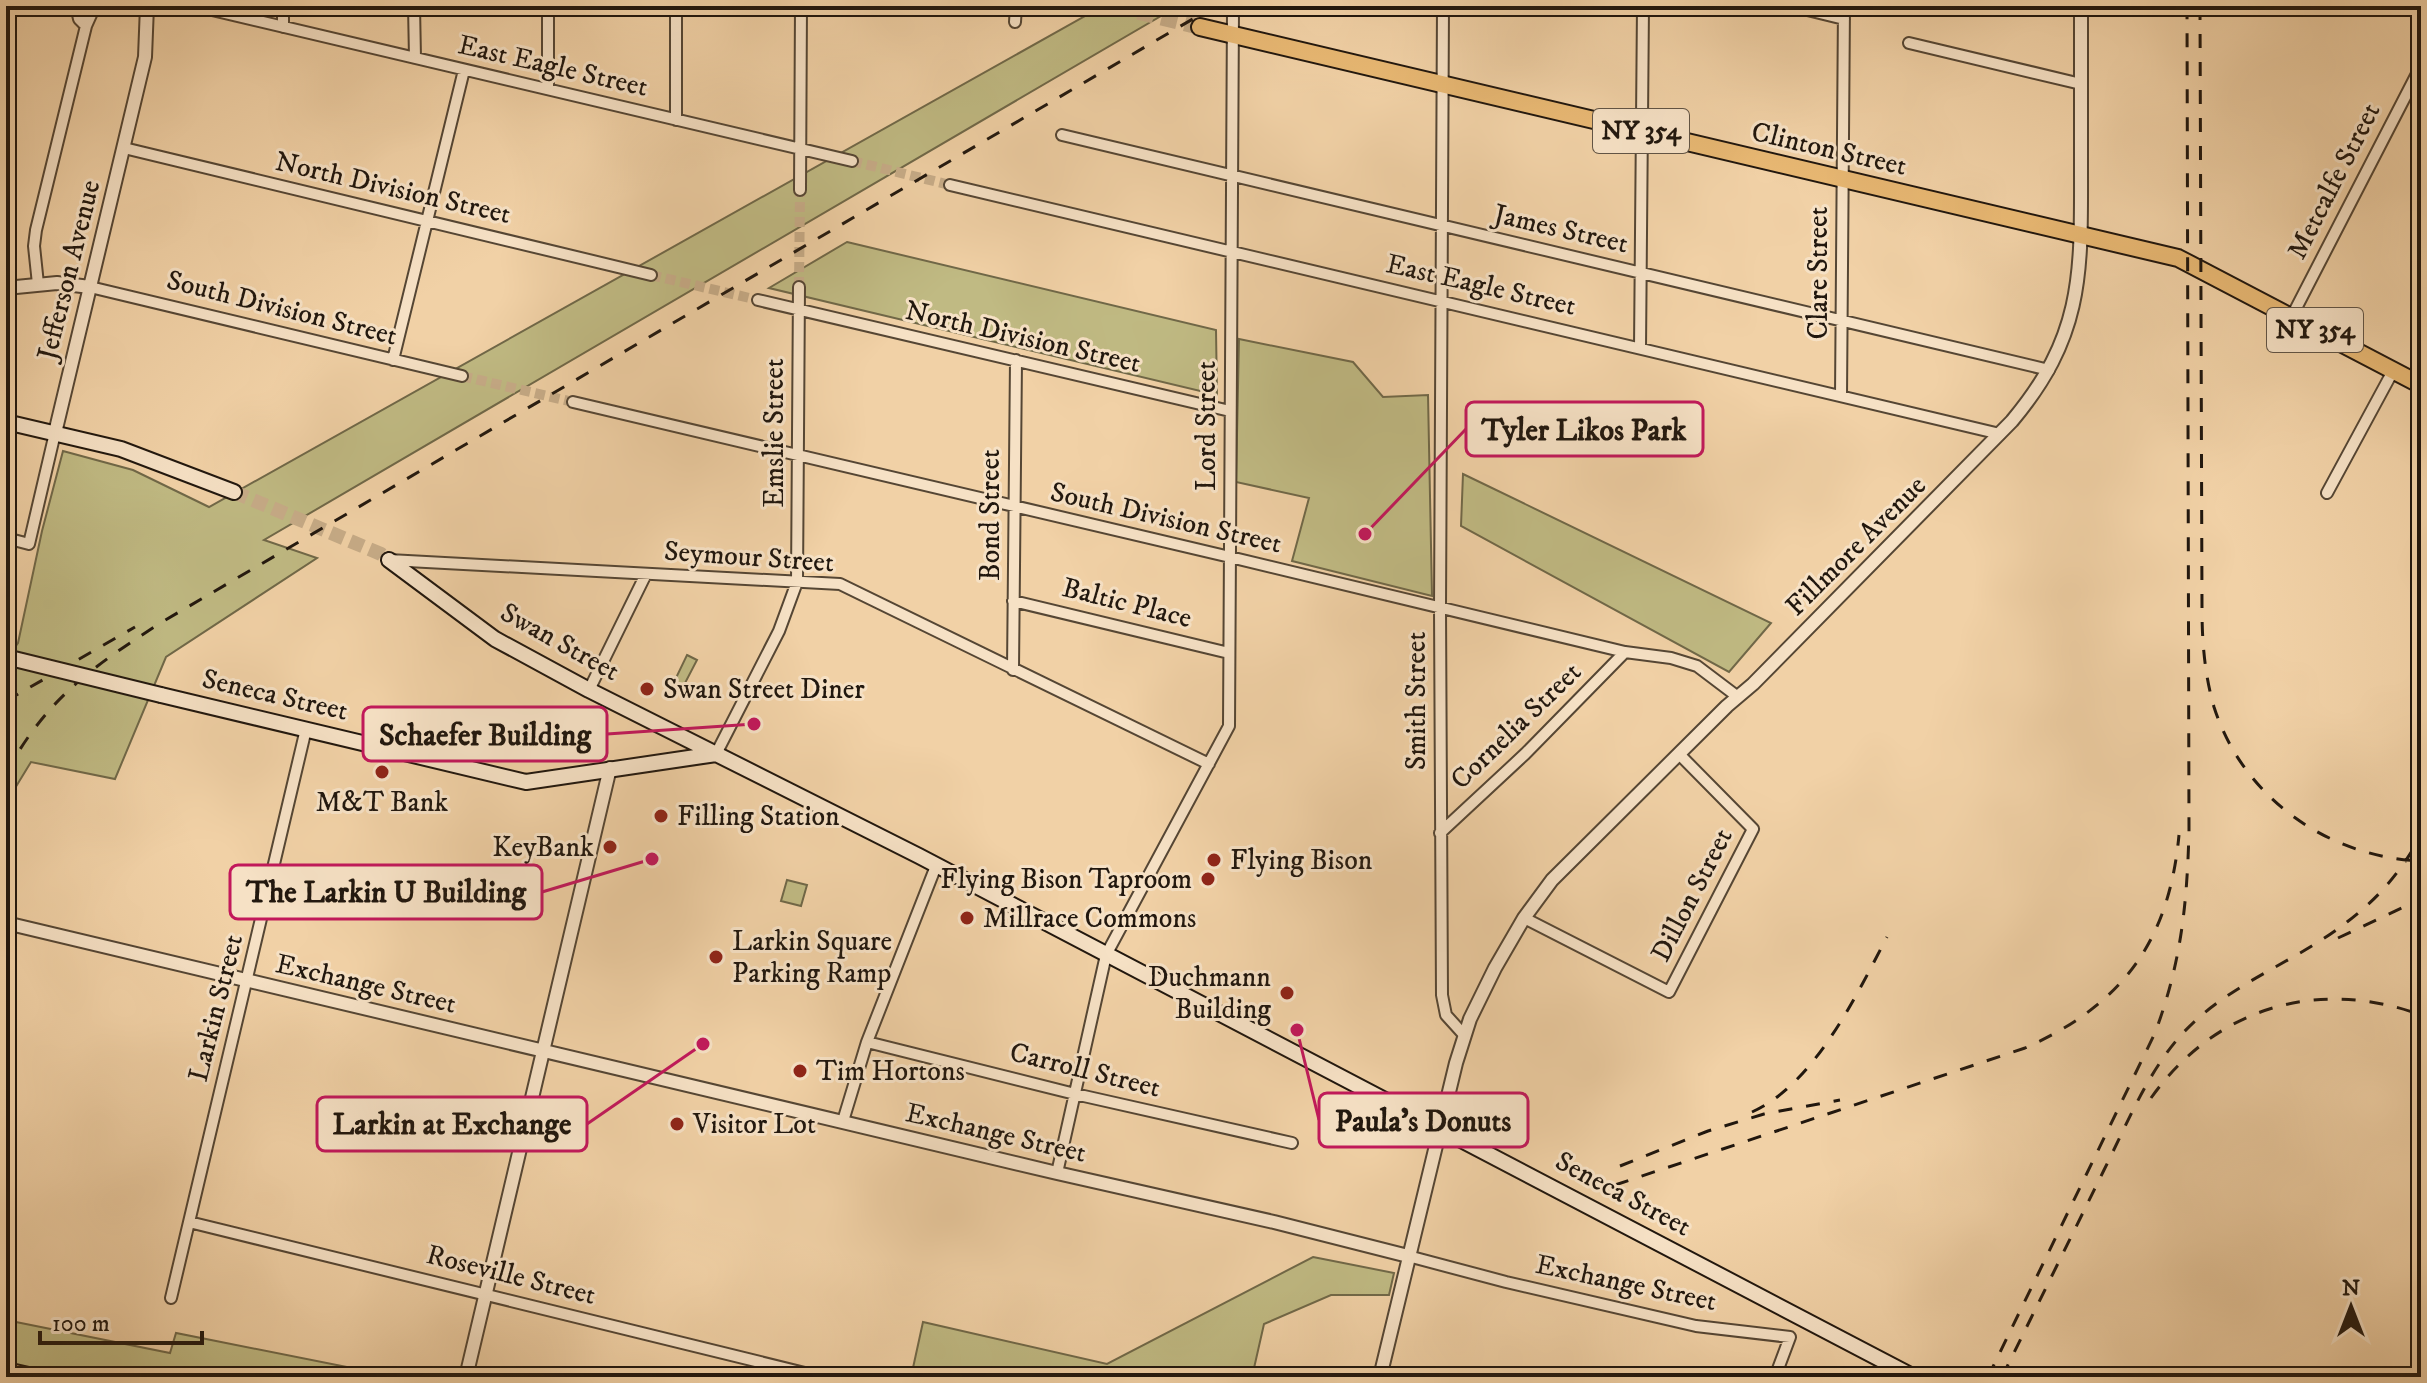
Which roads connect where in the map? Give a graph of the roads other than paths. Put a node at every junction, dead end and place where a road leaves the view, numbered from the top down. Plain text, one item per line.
1 (76, 6) edge
2 (95, 6) edge
3 (147, 6) edge
4 (195, 6) edge
5 (283, 6) edge
6 (414, 6) edge
7 (548, 6) edge
8 (676, 6) edge
9 (801, 6) edge
10 (1016, 6) edge
11 (1443, 6) edge
12 (1643, 6) edge
13 (1791, 6) edge
14 (1844, 6) edge
15 (2081, 6) edge
16 (1233, 10) dead end
17 (1844, 19) junction
18 (1015, 22) dead end
19 (86, 26) junction
20 (283, 27) junction
21 (1200, 27) tunnel mouth
22 (1233, 35) junction
23 (1909, 43) dead end
24 (415, 58) junction
25 (2421, 66) edge
26 (464, 70) junction
27 (1443, 84) junction
28 (2081, 84) junction
29 (548, 89) junction
30 (676, 120) junction
31 (1643, 131) junction
32 (1062, 135) dead end
33 (124, 148) junction
34 (800, 149) junction
35 (852, 161) tunnel mouth
36 (1231, 176) junction
37 (1843, 179) junction
38 (950, 185) tunnel mouth
39 (800, 190) tunnel mouth
40 (428, 221) junction
41 (1442, 226) junction
42 (2081, 236) junction
43 (1230, 251) junction
44 (1641, 273) junction
45 (651, 275) tunnel mouth
46 (38, 284) junction
47 (90, 287) junction
48 (799, 287) tunnel mouth
49 (6, 288) edge
50 (758, 300) tunnel mouth
51 (1442, 301) junction
52 (798, 310) junction
53 (2291, 318) junction
54 (1842, 322) junction
55 (1640, 348) junction
56 (393, 360) junction
57 (1016, 360) junction
58 (2049, 370) junction
59 (2393, 371) junction
60 (462, 376) tunnel mouth
61 (2421, 385) edge
62 (1841, 396) junction
63 (573, 402) tunnel mouth
64 (1230, 411) junction
65 (6, 422) edge
66 (55, 433) junction
67 (2000, 434) junction
68 (798, 455) junction
69 (234, 492) tunnel mouth
70 (2327, 493) dead end
71 (1014, 507) junction
72 (6, 538) edge
73 (1230, 557) junction
74 (389, 560) joint
75 (646, 574) junction
76 (797, 582) junction
77 (1013, 601) junction
78 (1440, 609) junction
79 (1625, 652) junction
80 (1229, 653) junction
81 (6, 657) edge
82 (1013, 670) junction
83 (589, 690) junction
84 (1738, 697) junction
85 (306, 729) junction
86 (716, 754) junction
87 (1679, 754) junction
88 (1209, 764) junction
89 (610, 768) junction
90 (1440, 833) junction
91 (936, 866) junction
92 (1524, 918) junction
93 (6, 923) edge
94 (1106, 955) junction
95 (247, 981) junction
96 (1465, 1036) junction
97 (867, 1042) junction
98 (544, 1050) junction
99 (1075, 1094) junction
100 (843, 1121) junction
101 (1440, 1129) junction
102 (1292, 1143) dead end
103 (1057, 1173) junction
104 (189, 1222) junction
105 (1408, 1256) junction
106 (485, 1294) junction
107 (171, 1298) dead end
108 (6, 1372) edge
109 (28, 1377) edge
110 (466, 1377) edge
111 (821, 1377) edge
112 (1380, 1377) edge
113 (1775, 1377) edge
114 (1914, 1377) edge

1 - 19 street
2 - 19 street
3 - 33 street, Jefferson Avenue
4 - 20 street, East Eagle Street
5 - 20 street
6 - 24 street
7 - 29 street
8 - 30 street
9 - 34 street
10 - 18 street
11 - 27 street, Smith Street
12 - 31 street
13 - 17 street
14 - 17 street, Clare Street
15 - 28 street, Fillmore Avenue
16 - 22 street, Lord Street
17 - 37 street, Clare Street
19 - 46 street
20 - 24 street, East Eagle Street
21 - 22 main road, Clinton Street / NY 354
22 - 27 main road, Clinton Street / NY 354
22 - 36 street, Lord Street
23 - 28 street
24 - 26 street, East Eagle Street
25 - 53 street, Metcalfe Street
26 - 29 street, East Eagle Street
26 - 40 street
27 - 31 main road, Clinton Street / NY 354
27 - 41 street, Smith Street
28 - 42 street, Fillmore Avenue
29 - 30 street, East Eagle Street
30 - 34 street, East Eagle Street
31 - 37 main road, Clinton Street / NY 354
31 - 44 street
32 - 36 street, James Street
33 - 40 street, North Division Street
33 - 47 street, Jefferson Avenue
34 - 35 street, East Eagle Street
34 - 39 street
36 - 41 street, James Street
36 - 43 street, Lord Street
37 - 42 main road, Clinton Street / NY 354
37 - 54 street, Clare Street
38 - 43 street, East Eagle Street
40 - 45 street, North Division Street
40 - 56 street
41 - 44 street, James Street
41 - 51 street, Smith Street
42 - 53 main road, Clinton Street / NY 354
42 - 58 street, Fillmore Avenue
43 - 51 street, East Eagle Street
43 - 64 street, Lord Street
44 - 54 street, James Street
44 - 55 street
46 - 47 street
46 - 49 street
47 - 56 street, South Division Street
47 - 66 street, Jefferson Avenue
48 - 52 street, Emslie Street
50 - 52 street, North Division Street
51 - 55 street, East Eagle Street
51 - 78 street, Smith Street
52 - 57 street, North Division Street
52 - 68 street, Emslie Street
53 - 59 main road, Clinton Street / NY 354
54 - 58 street, James Street
54 - 62 street, Clare Street
55 - 62 street, East Eagle Street
56 - 60 street, South Division Street
57 - 64 street, North Division Street
57 - 71 street, Bond Street
58 - 67 street, Fillmore Avenue
59 - 61 main road, Clinton Street / NY 354
59 - 70 street
62 - 67 street, East Eagle Street
63 - 68 street, South Division Street
64 - 73 street, Lord Street
65 - 66 main road
66 - 69 main road
66 - 72 street, Jefferson Avenue
67 - 84 street, Fillmore Avenue
68 - 71 street, South Division Street
68 - 76 street, Emslie Street
71 - 73 street, South Division Street
71 - 77 street, Bond Street
73 - 78 street, South Division Street
73 - 80 street, Lord Street
74 - 75 street, Seymour Street
74 - 83 main road, Swan Street
75 - 76 street, Seymour Street
75 - 83 street
76 - 82 street, Seymour Street
76 - 86 street, Emslie Street
77 - 80 street, Baltic Place
77 - 82 street, Bond Street
78 - 79 street, South Division Street
78 - 90 street, Smith Street
79 - 84 street, South Division Street
79 - 90 street, Cornelia Street
80 - 88 street, Lord Street
81 - 85 main road, Seneca Street, bridge
82 - 88 street, Seymour Street
83 - 86 main road, Swan Street
84 - 87 street, Fillmore Avenue
85 - 89 main road, Seneca Street
85 - 95 street, Larkin Street
86 - 89 main road, Seneca Street
86 - 91 main road, Seneca Street
87 - 92 street, Fillmore Avenue
87 - 92 street, Dillon Street
88 - 94 street, Lord Street
89 - 98 street
90 - 96 street, Smith Street
91 - 94 main road, Seneca Street
91 - 97 street
92 - 96 street, Fillmore Avenue
93 - 95 street, Exchange Street
94 - 99 street, Lord Street
94 - 101 main road, Seneca Street
95 - 98 street, Exchange Street
95 - 104 street, Larkin Street
96 - 101 street
97 - 99 street, Carroll Street
97 - 100 street
98 - 100 street, Exchange Street
98 - 106 street
99 - 102 street, Carroll Street
99 - 103 street, Lord Street
100 - 103 street, Exchange Street
101 - 105 street
101 - 114 main road, Seneca Street
103 - 105 street, Exchange Street
104 - 106 street, Roseville Street
104 - 107 street, Larkin Street
105 - 112 street
105 - 113 street, Exchange Street
106 - 110 street
106 - 111 street, Roseville Street
108 - 109 highway

